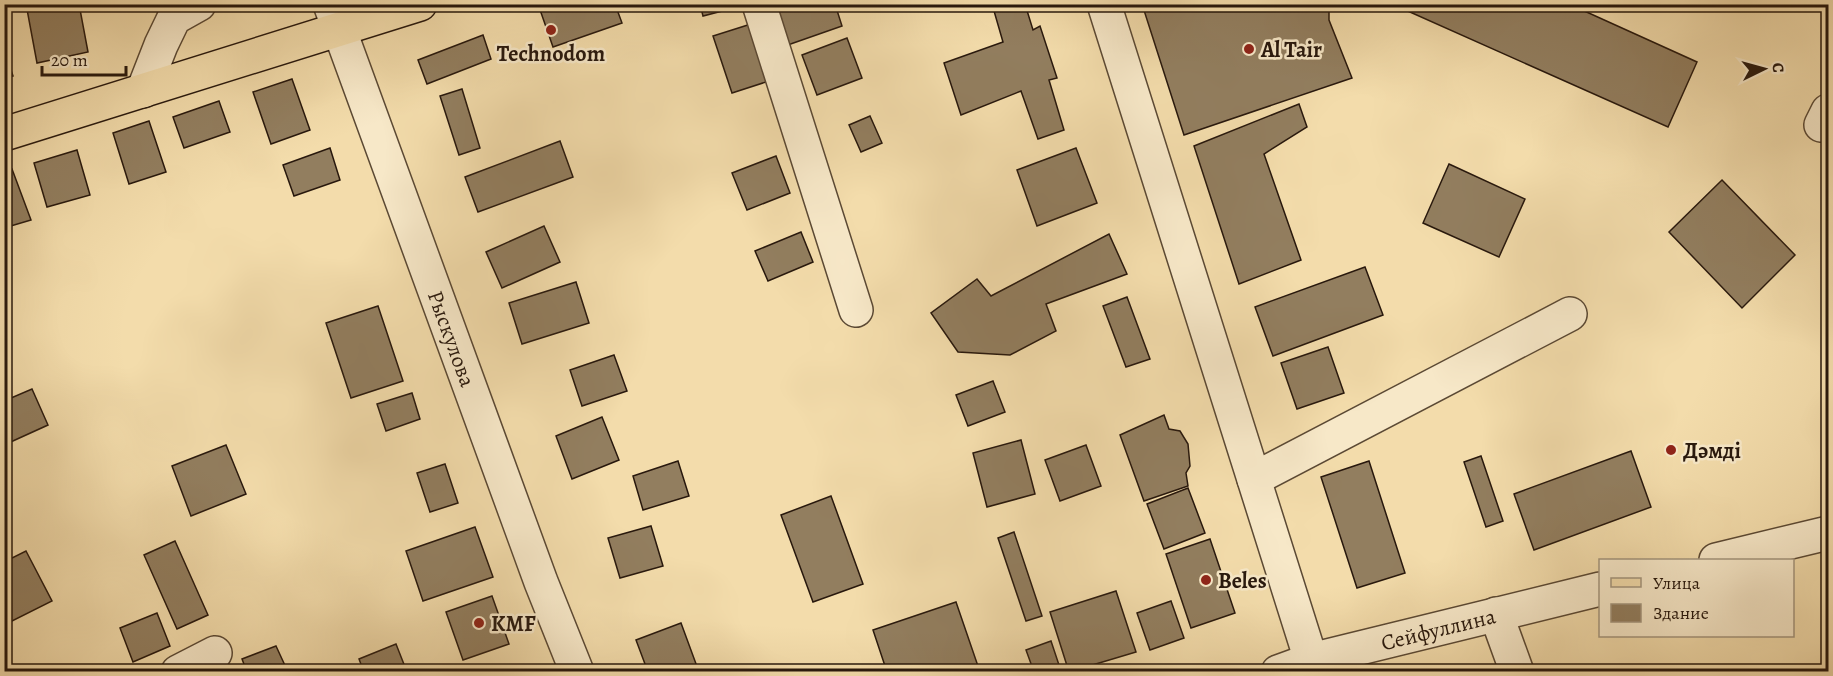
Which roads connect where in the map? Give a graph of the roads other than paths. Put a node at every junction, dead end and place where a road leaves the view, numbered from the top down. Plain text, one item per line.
1 (199, 4) edge
2 (420, 4) edge
3 (759, 4) edge
4 (1104, 4) edge
5 (336, 17) edge
6 (143, 91) junction
7 (4, 134) edge
8 (856, 310) dead end
9 (1570, 314) dead end
10 (1254, 479) junction
11 (1828, 533) edge
12 (1724, 559) edge
13 (1599, 589) edge
14 (1496, 614) junction
15 (215, 653) dead end
16 (1311, 660) junction
17 (178, 672) edge
18 (577, 672) edge
19 (1278, 672) edge
20 (1517, 672) edge

1 - 6 street
2 - 5 main road
3 - 8 street
4 - 10 street
5 - 6 main road
5 - 18 street, Рыскулова
6 - 7 main road
9 - 10 street
10 - 16 street
11 - 12 street
13 - 14 street, Сейфуллина
14 - 16 street, Сейфуллина
14 - 20 street
15 - 17 street
16 - 19 street, Сейфуллина

